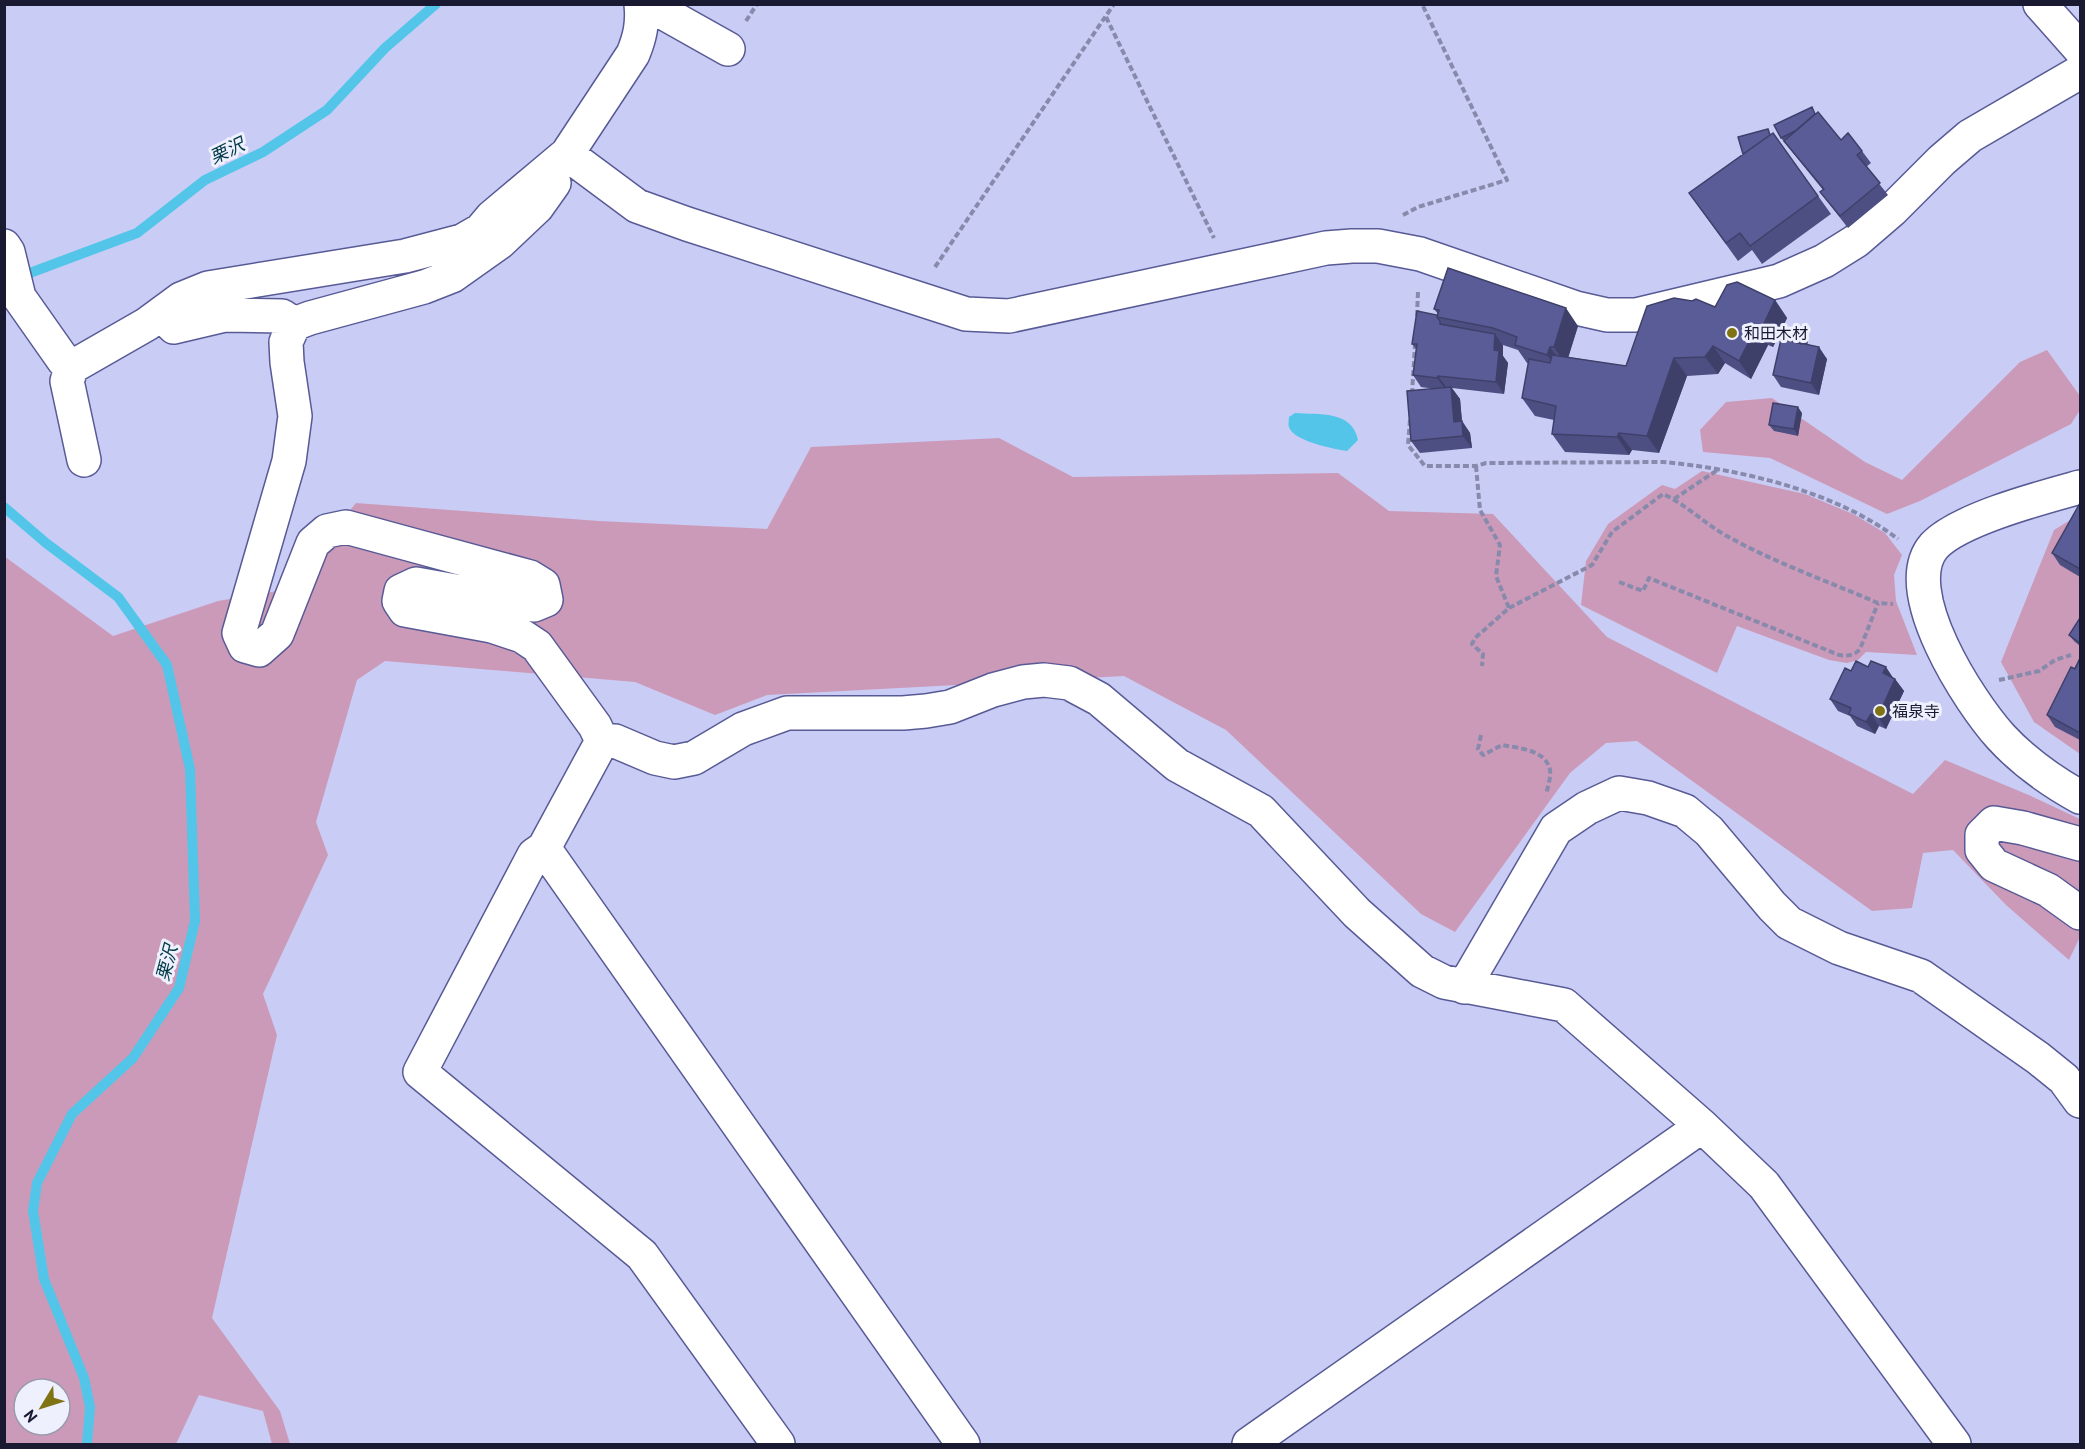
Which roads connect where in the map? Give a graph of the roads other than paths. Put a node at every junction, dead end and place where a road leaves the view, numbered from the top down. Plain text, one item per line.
1 (641, 4) edge
2 (648, 4) edge
3 (2040, 4) edge
4 (728, 49) dead end
5 (2080, 49) edge
6 (2080, 72) edge
7 (558, 162) junction
8 (4, 246) edge
9 (161, 314) junction
10 (294, 324) junction
11 (72, 367) junction
12 (84, 460) dead end
13 (2080, 486) edge
14 (602, 741) junction
15 (2080, 796) edge
16 (2080, 844) edge
17 (544, 848) junction
18 (2080, 913) edge
19 (1464, 987) junction
20 (2080, 1101) edge
21 (1702, 1126) junction
22 (778, 1444) edge
23 (963, 1444) edge
24 (1249, 1444) edge
25 (1954, 1444) edge

1 - 7 street
2 - 4 street
3 - 5 street
6 - 7 street
7 - 9 street
7 - 10 street
8 - 11 street
9 - 10 street
9 - 11 street
10 - 14 street
11 - 12 street
13 - 15 street
14 - 17 street
14 - 19 street
16 - 18 street
17 - 22 street
17 - 23 street
19 - 20 street
19 - 21 street
21 - 24 street
21 - 25 street

